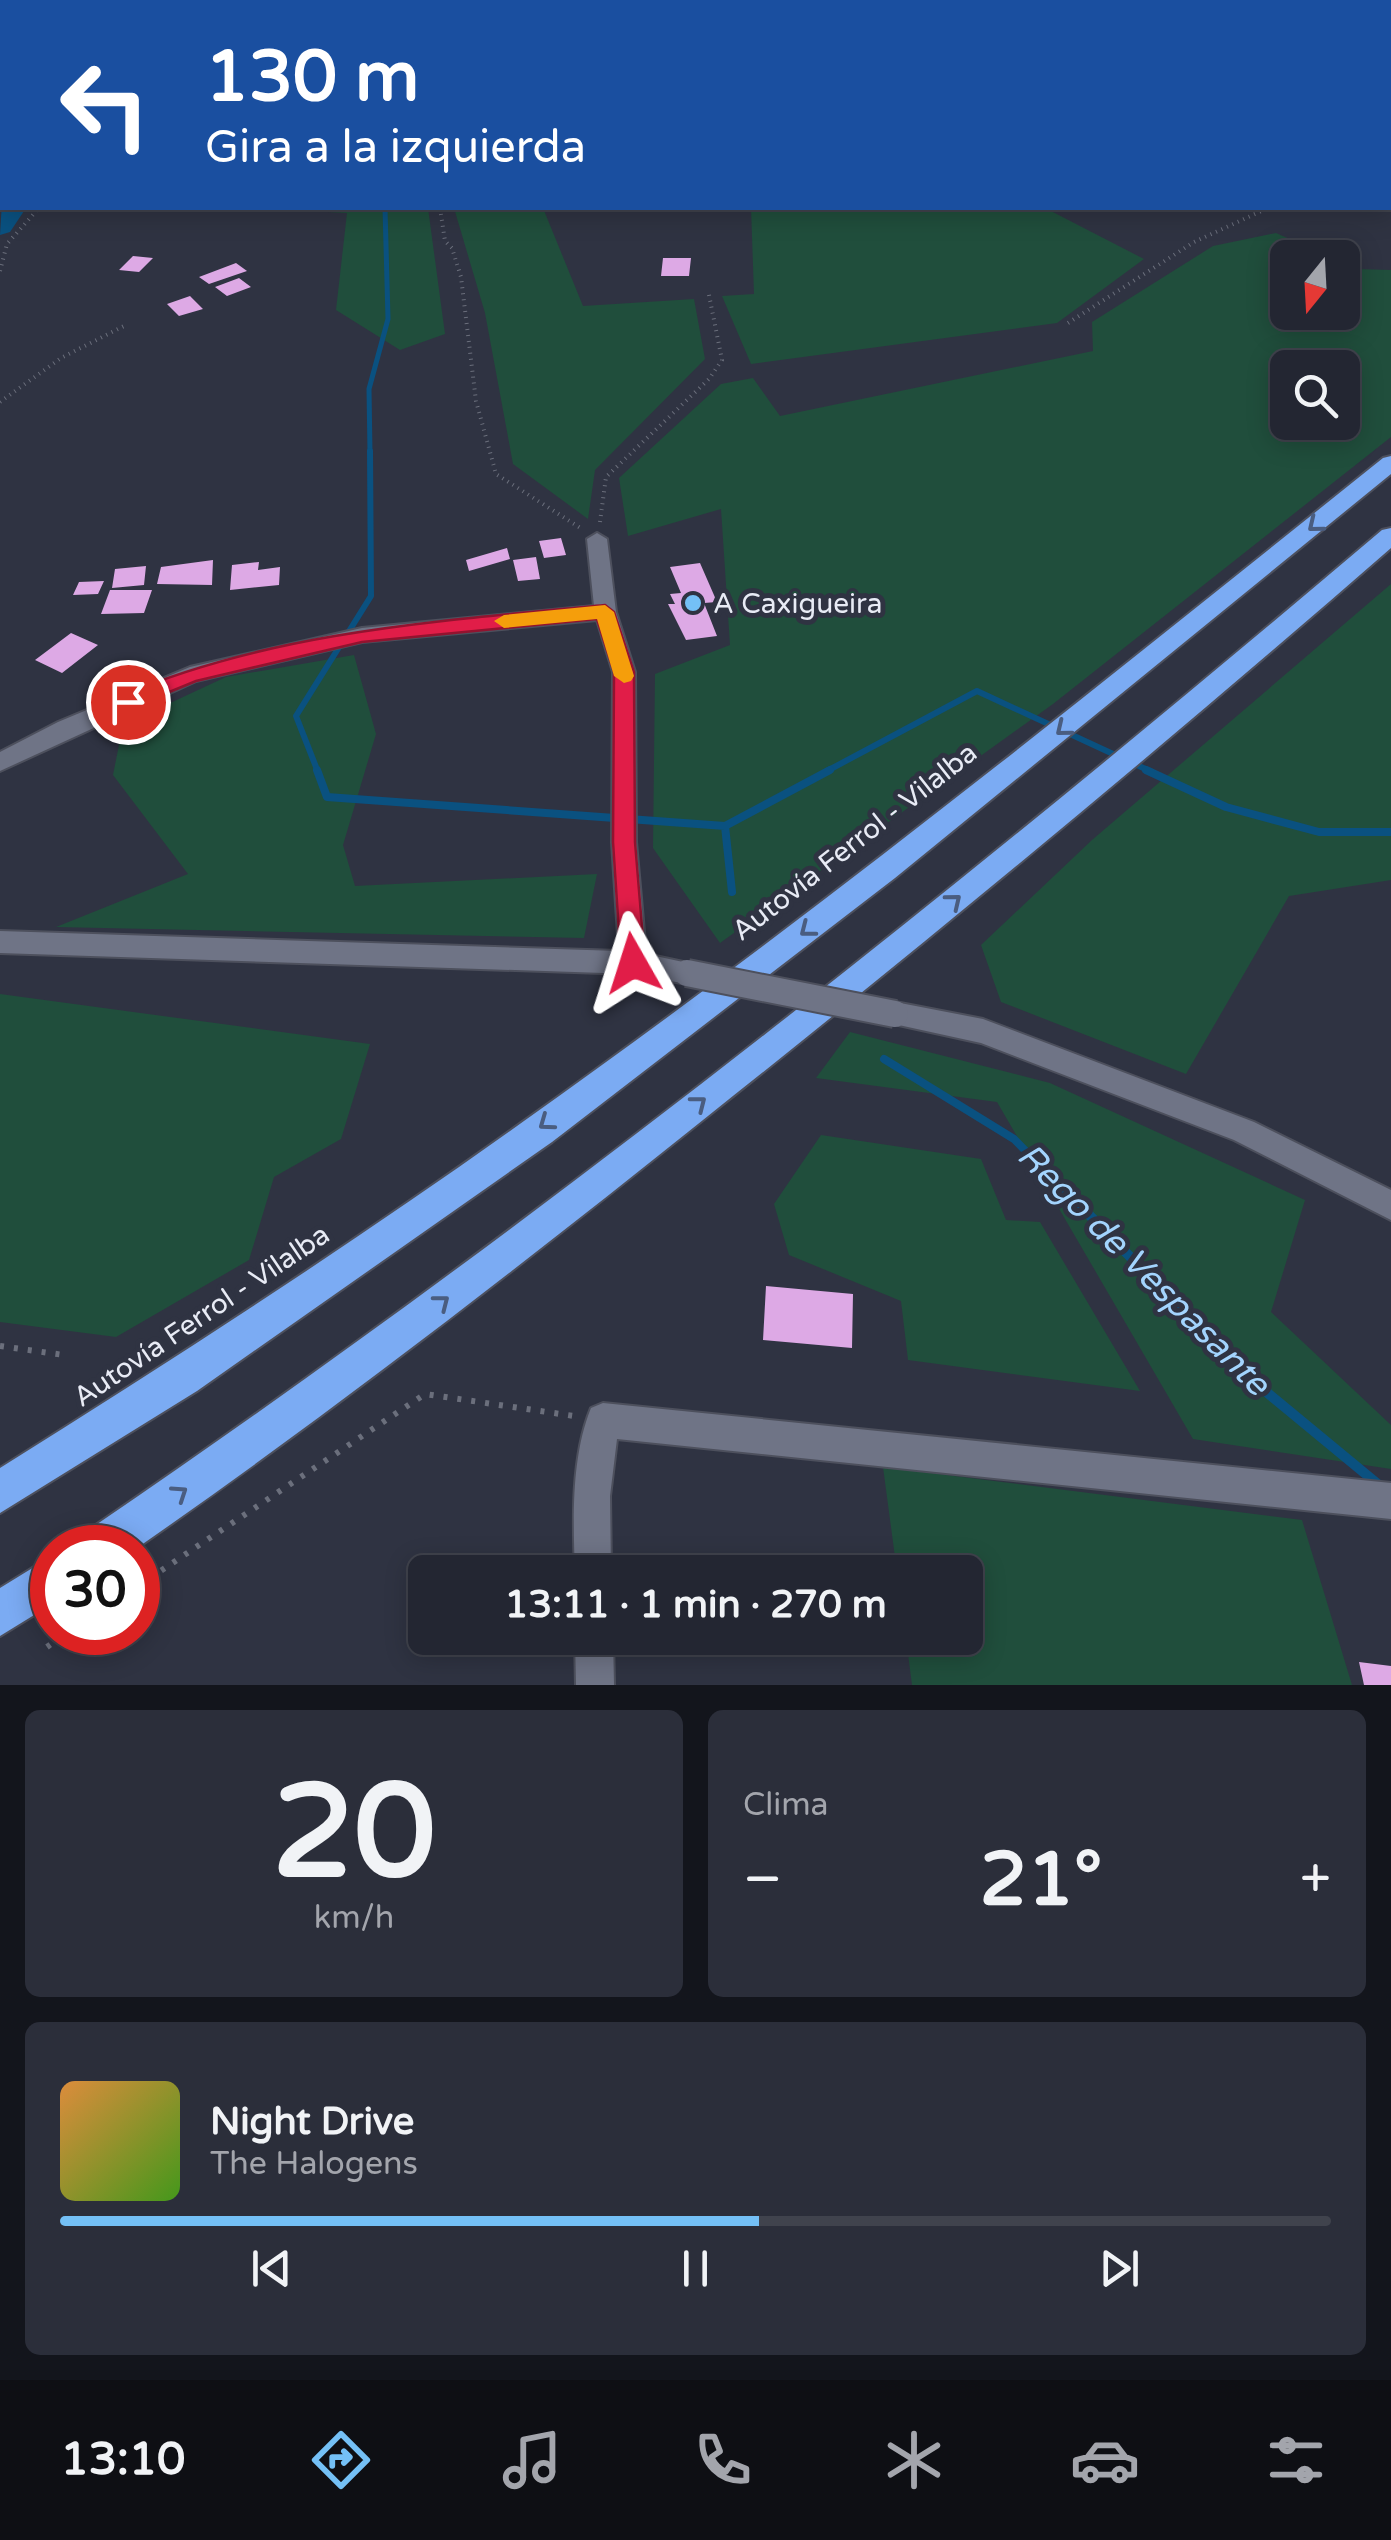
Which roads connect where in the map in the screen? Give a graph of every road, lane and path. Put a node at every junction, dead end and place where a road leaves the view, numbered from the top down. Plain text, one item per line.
1 (37, 210) edge
2 (440, 210) edge
3 (1264, 210) edge
4 (0, 272) edge
5 (708, 290) dead end
6 (1068, 323) dead end
7 (126, 325) dead end
8 (0, 402) edge
9 (1391, 463) edge
10 (1391, 534) edge
11 (597, 539) junction
12 (605, 612) junction
13 (0, 762) edge
14 (0, 942) edge
15 (633, 963) junction
16 (1391, 1206) edge
17 (0, 1346) edge
18 (64, 1354) dead end
19 (603, 1420) junction
20 (0, 1492) edge
21 (1391, 1502) edge
22 (132, 1525) edge
23 (593, 1555) edge
24 (160, 1571) edge
25 (30, 1593) edge
26 (0, 1614) edge
27 (594, 1655) edge
28 (595, 1685) edge

1 - 4 path
2 - 11 path
3 - 6 path
5 - 11 path
7 - 8 path
9 -> 20 highway, Autovía Ferrol - Vilalba
22 -> 10 highway
11 - 12 street
12 - 13 street
12 - 15 street
14 - 15 street
15 - 16 street, bridge
17 - 18 path
19 - 21 street
19 - 23 street
19 - 24 path
25 - 26 highway
27 - 28 street

